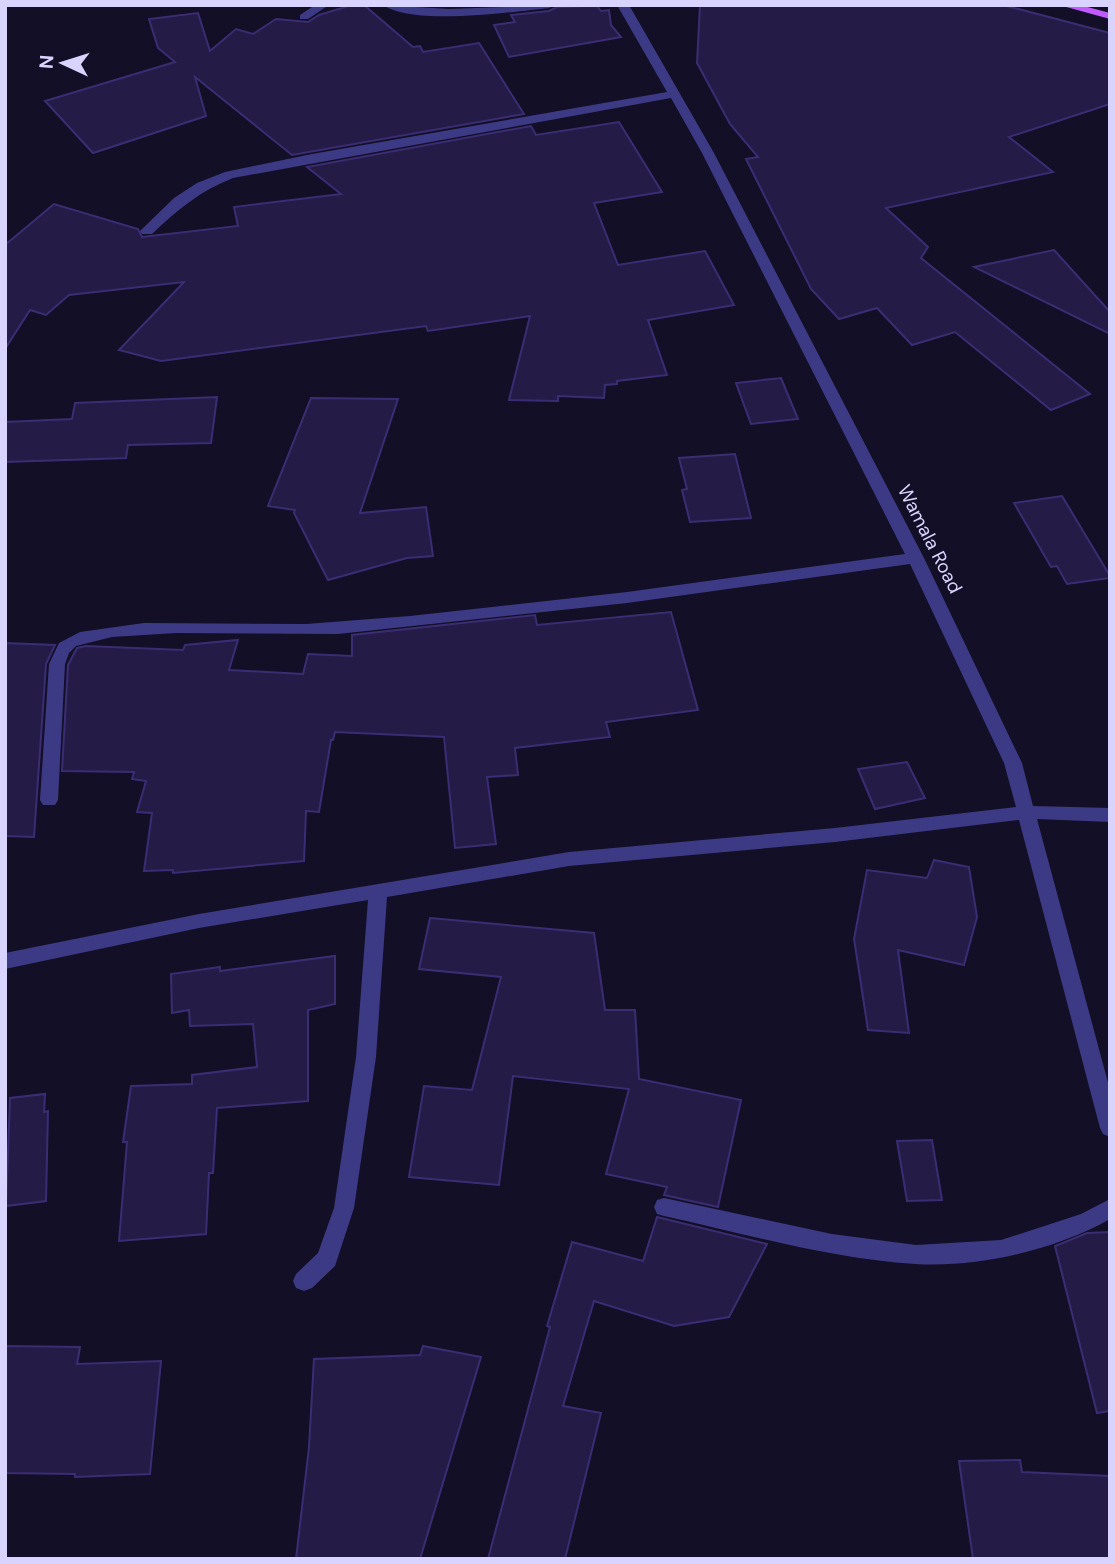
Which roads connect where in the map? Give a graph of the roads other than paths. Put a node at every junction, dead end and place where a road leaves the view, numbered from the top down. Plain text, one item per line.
1 (323, 5) edge
2 (389, 5) edge
3 (549, 5) edge
4 (623, 5) edge
5 (1065, 5) edge
6 (1110, 16) edge
7 (304, 17) dead end
8 (675, 94) junction
9 (148, 231) dead end
10 (916, 558) junction
11 (49, 800) dead end
12 (1028, 812) junction
13 (1110, 815) edge
14 (378, 890) junction
15 (5, 961) edge
16 (1110, 1128) edge
17 (664, 1207) dead end
18 (1110, 1208) edge
19 (304, 1281) dead end

1 - 7 street
2 - 3 street
4 - 8 street, Wamala Road
5 - 6 main road
8 - 9 street
8 - 10 street, Wamala Road
10 - 11 street
10 - 12 street, Wamala Road
12 - 13 street
12 - 14 street
12 - 16 street, Wamala Road
14 - 15 street
14 - 19 street
17 - 18 street

